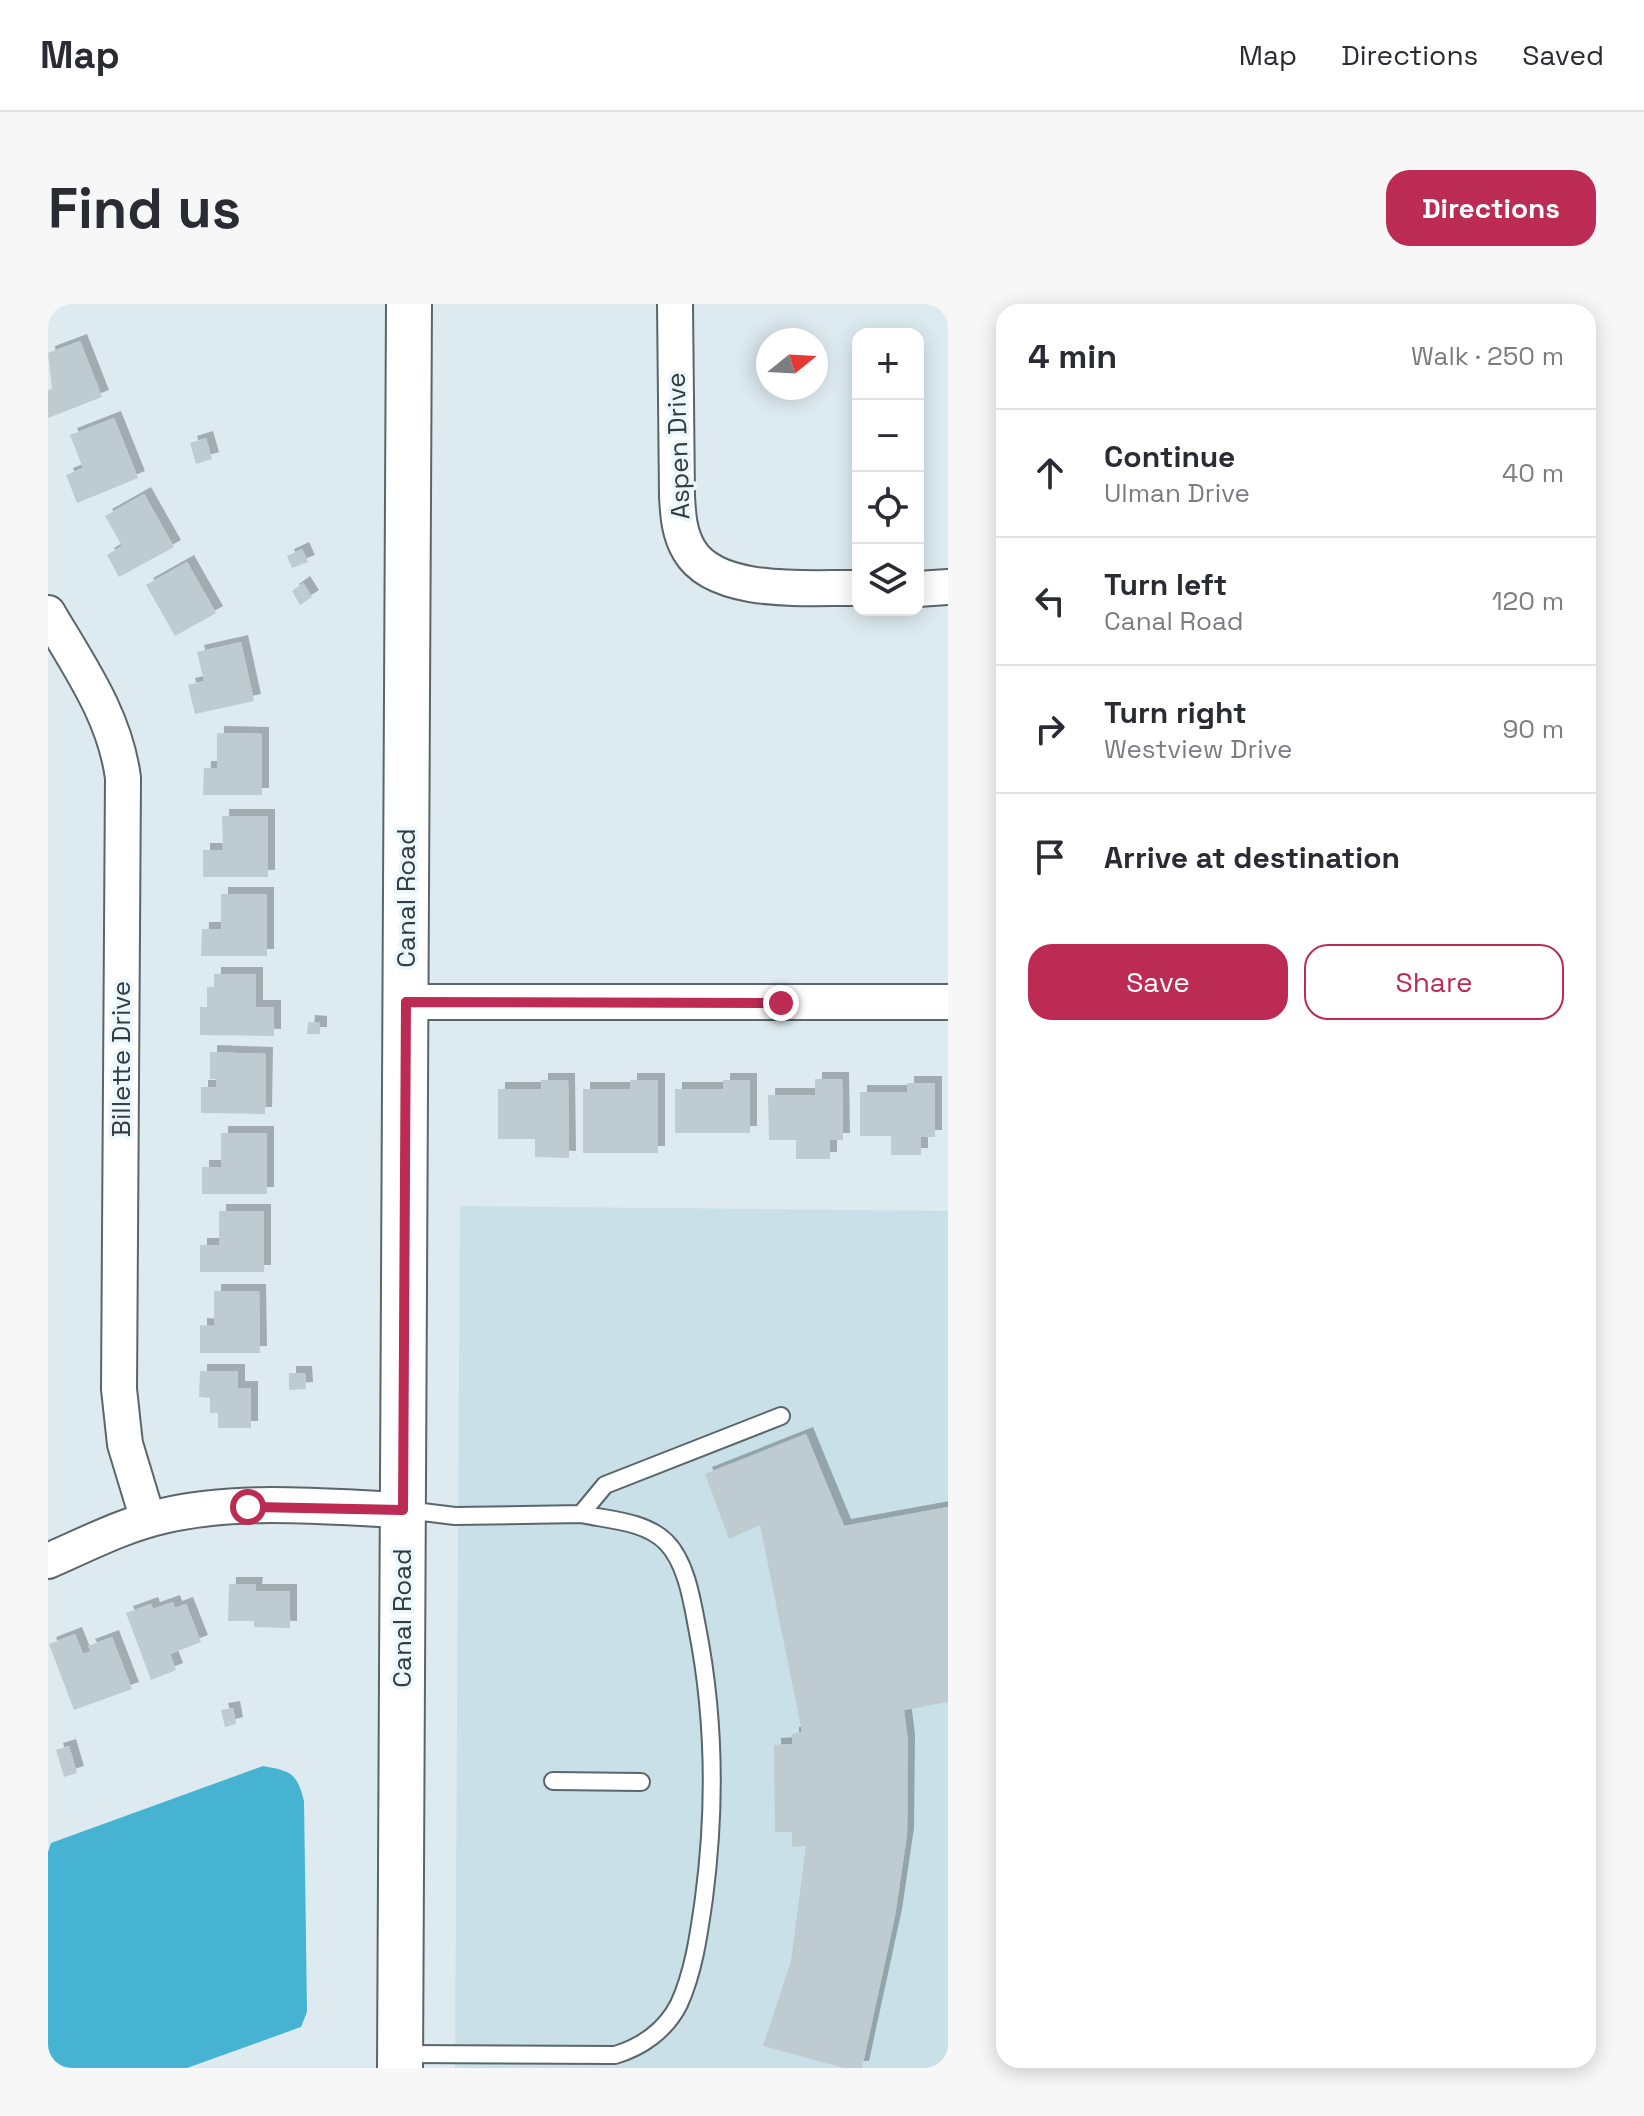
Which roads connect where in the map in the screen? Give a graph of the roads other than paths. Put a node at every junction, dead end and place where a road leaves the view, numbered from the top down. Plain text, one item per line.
1 (409, 304) edge
2 (675, 304) edge
3 (948, 587) edge
4 (852, 588) edge
5 (924, 589) edge
6 (48, 613) edge
7 (406, 1002) junction
8 (948, 1002) edge
9 (781, 1416) dead end
10 (403, 1510) junction
11 (581, 1514) junction
12 (148, 1520) junction
13 (48, 1561) edge
14 (553, 1781) dead end
15 (641, 1782) dead end
16 (400, 2061) edge

1 - 7 street, Canal Road
2 - 4 street, Aspen Drive
3 - 5 street
6 - 12 street, Billette Drive
7 - 8 street
7 - 10 street, Canal Road
9 - 11 lane
10 - 11 lane
10 - 12 street
10 - 16 street, Canal Road
11 - 16 lane
12 - 13 street
14 - 15 lane

